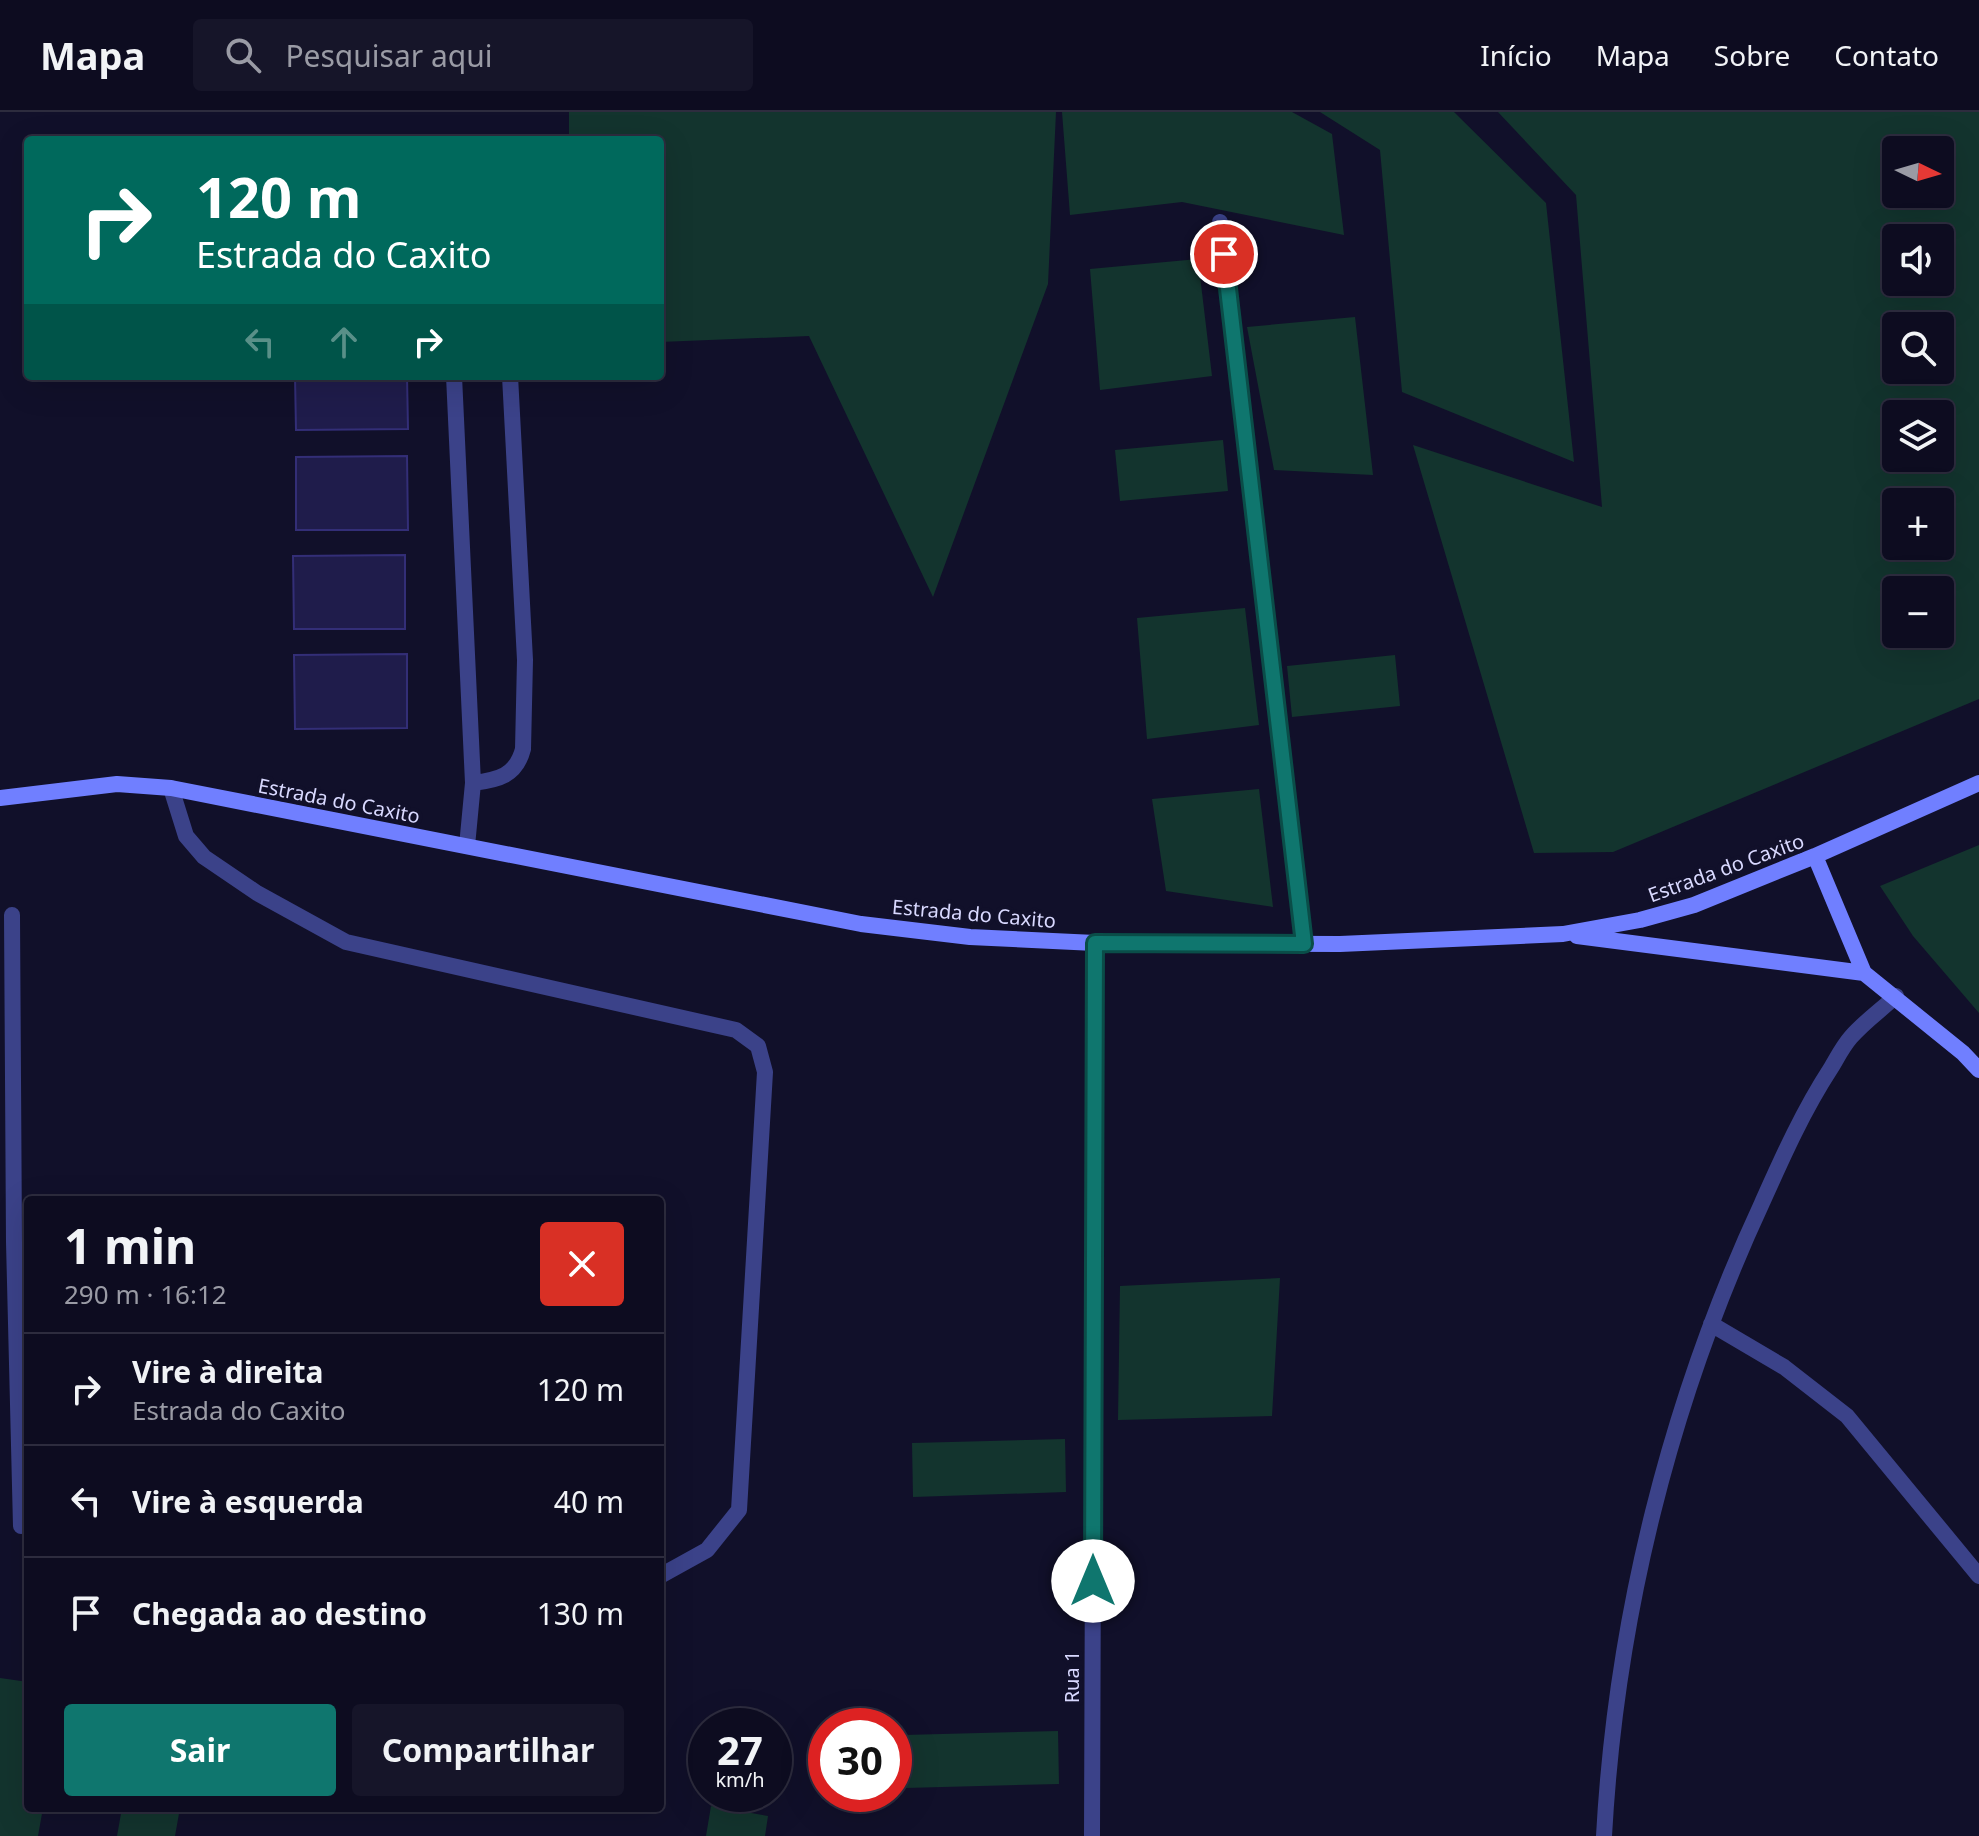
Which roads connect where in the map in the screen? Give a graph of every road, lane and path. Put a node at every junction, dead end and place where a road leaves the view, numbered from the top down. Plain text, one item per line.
1 (1220, 222) dead end
2 (454, 380) edge
3 (510, 380) edge
4 (473, 783) junction
5 (1979, 783) edge
6 (171, 788) junction
7 (0, 798) edge
8 (467, 846) junction
9 (1815, 856) junction
10 (12, 915) dead end
11 (1563, 934) junction
12 (1095, 943) junction
13 (1304, 944) junction
14 (1864, 973) junction
15 (1896, 996) junction
16 (1979, 1070) edge
17 (7, 1244) edge
18 (1711, 1324) junction
19 (21, 1526) dead end
20 (664, 1574) edge
21 (1979, 1576) edge
22 (1092, 1836) edge
23 (1604, 1836) edge

1 - 13 street
2 - 4 street
3 - 4 street
4 - 8 street
5 - 9 main road, Estrada do Caxito
6 - 7 main road, Estrada do Caxito
6 - 8 main road, Estrada do Caxito
6 - 20 street
8 - 12 main road, Estrada do Caxito
9 - 11 main road, Estrada do Caxito
9 - 14 main road
10 - 17 street
11 - 13 main road, Estrada do Caxito
11 - 14 main road
12 - 13 main road, Estrada do Caxito
12 - 22 street, Rua 1
14 - 15 main road
15 - 16 main road
15 - 18 street
17 - 19 street
18 - 21 street
18 - 23 street

